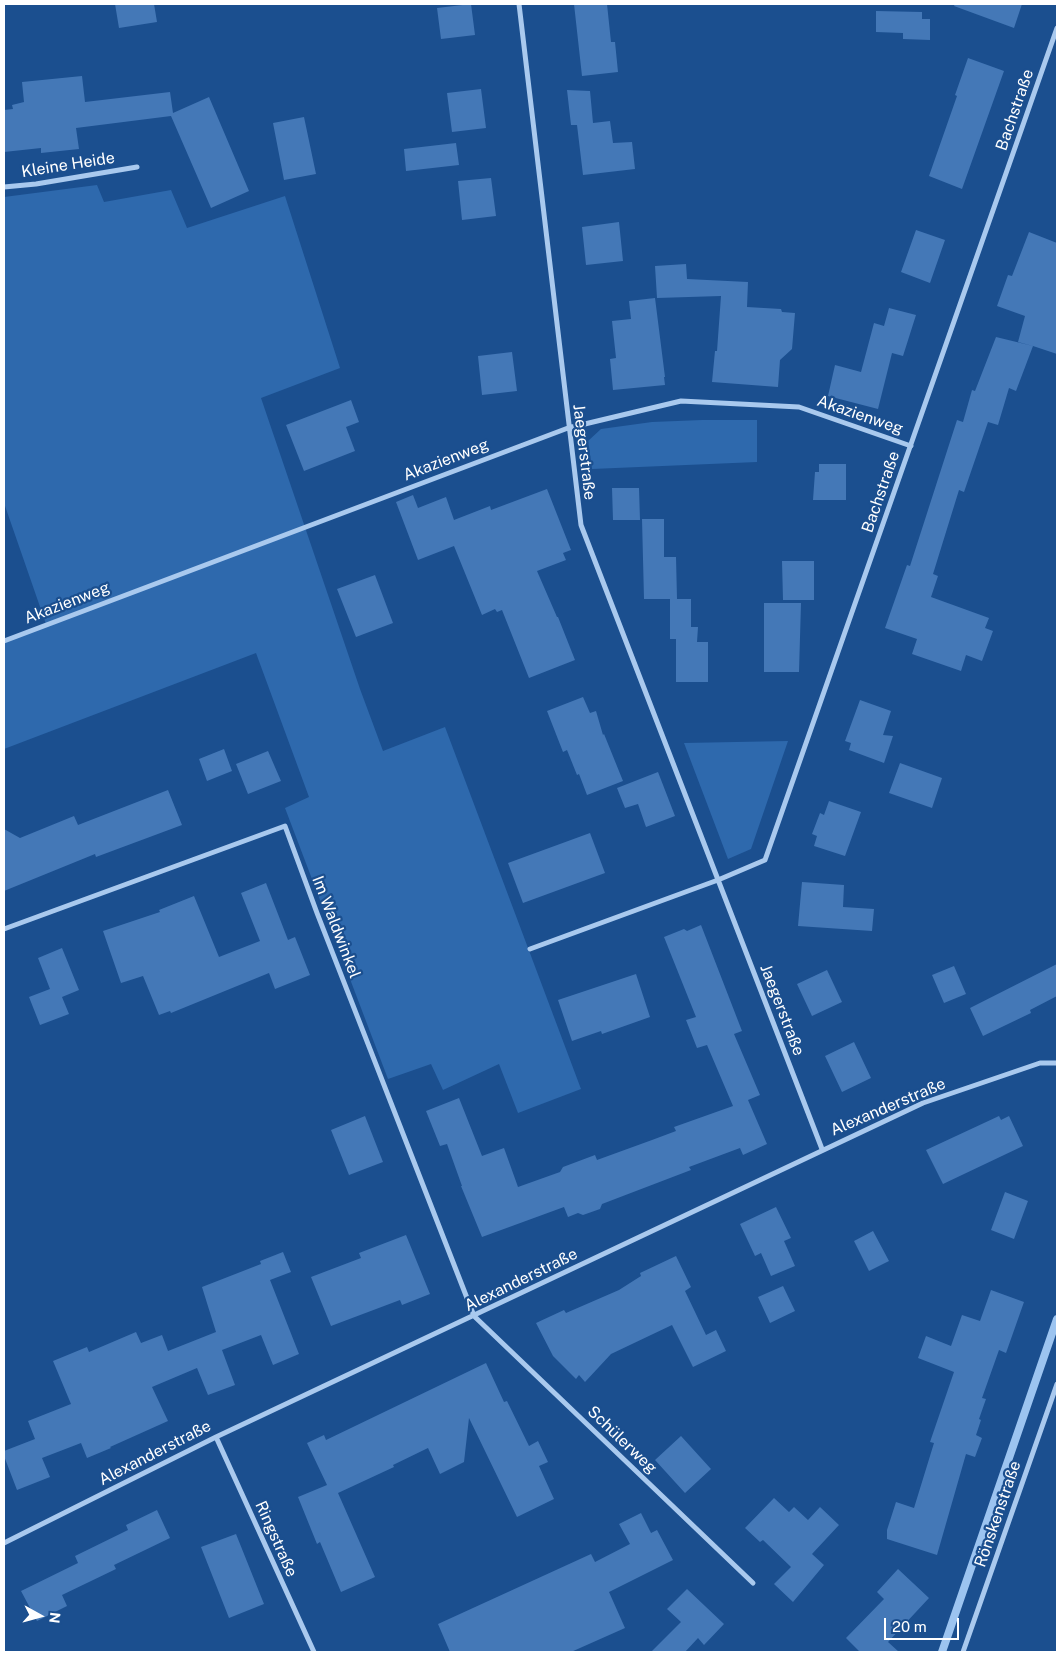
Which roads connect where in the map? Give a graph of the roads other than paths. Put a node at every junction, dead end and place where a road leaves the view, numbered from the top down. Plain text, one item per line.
1 (519, 4) edge
2 (1057, 28) edge
3 (136, 167) dead end
4 (4, 187) edge
5 (568, 428) junction
6 (911, 446) junction
7 (4, 641) edge
8 (718, 880) junction
9 (4, 929) edge
10 (530, 948) dead end
11 (1057, 1063) edge
12 (822, 1149) junction
13 (474, 1316) junction
14 (1057, 1384) edge
15 (216, 1436) junction
16 (4, 1543) edge
17 (753, 1583) dead end
18 (314, 1652) edge
19 (963, 1652) edge

1 - 5 street, Jaegerstraße
2 - 6 street, Bachstraße
3 - 4 street, Kleine Heide
5 - 6 street, Akazienweg
5 - 7 street, Akazienweg
5 - 8 street, Jaegerstraße
6 - 8 street, Bachstraße
8 - 10 street
8 - 12 street, Jaegerstraße
9 - 13 street, Im Waldwinkel
11 - 12 street, Alexanderstraße
12 - 13 street, Alexanderstraße
13 - 15 street, Alexanderstraße
13 - 17 street, Schülerweg
14 - 19 street, Rönskenstraße
15 - 16 street, Alexanderstraße
15 - 18 street, Ringstraße

